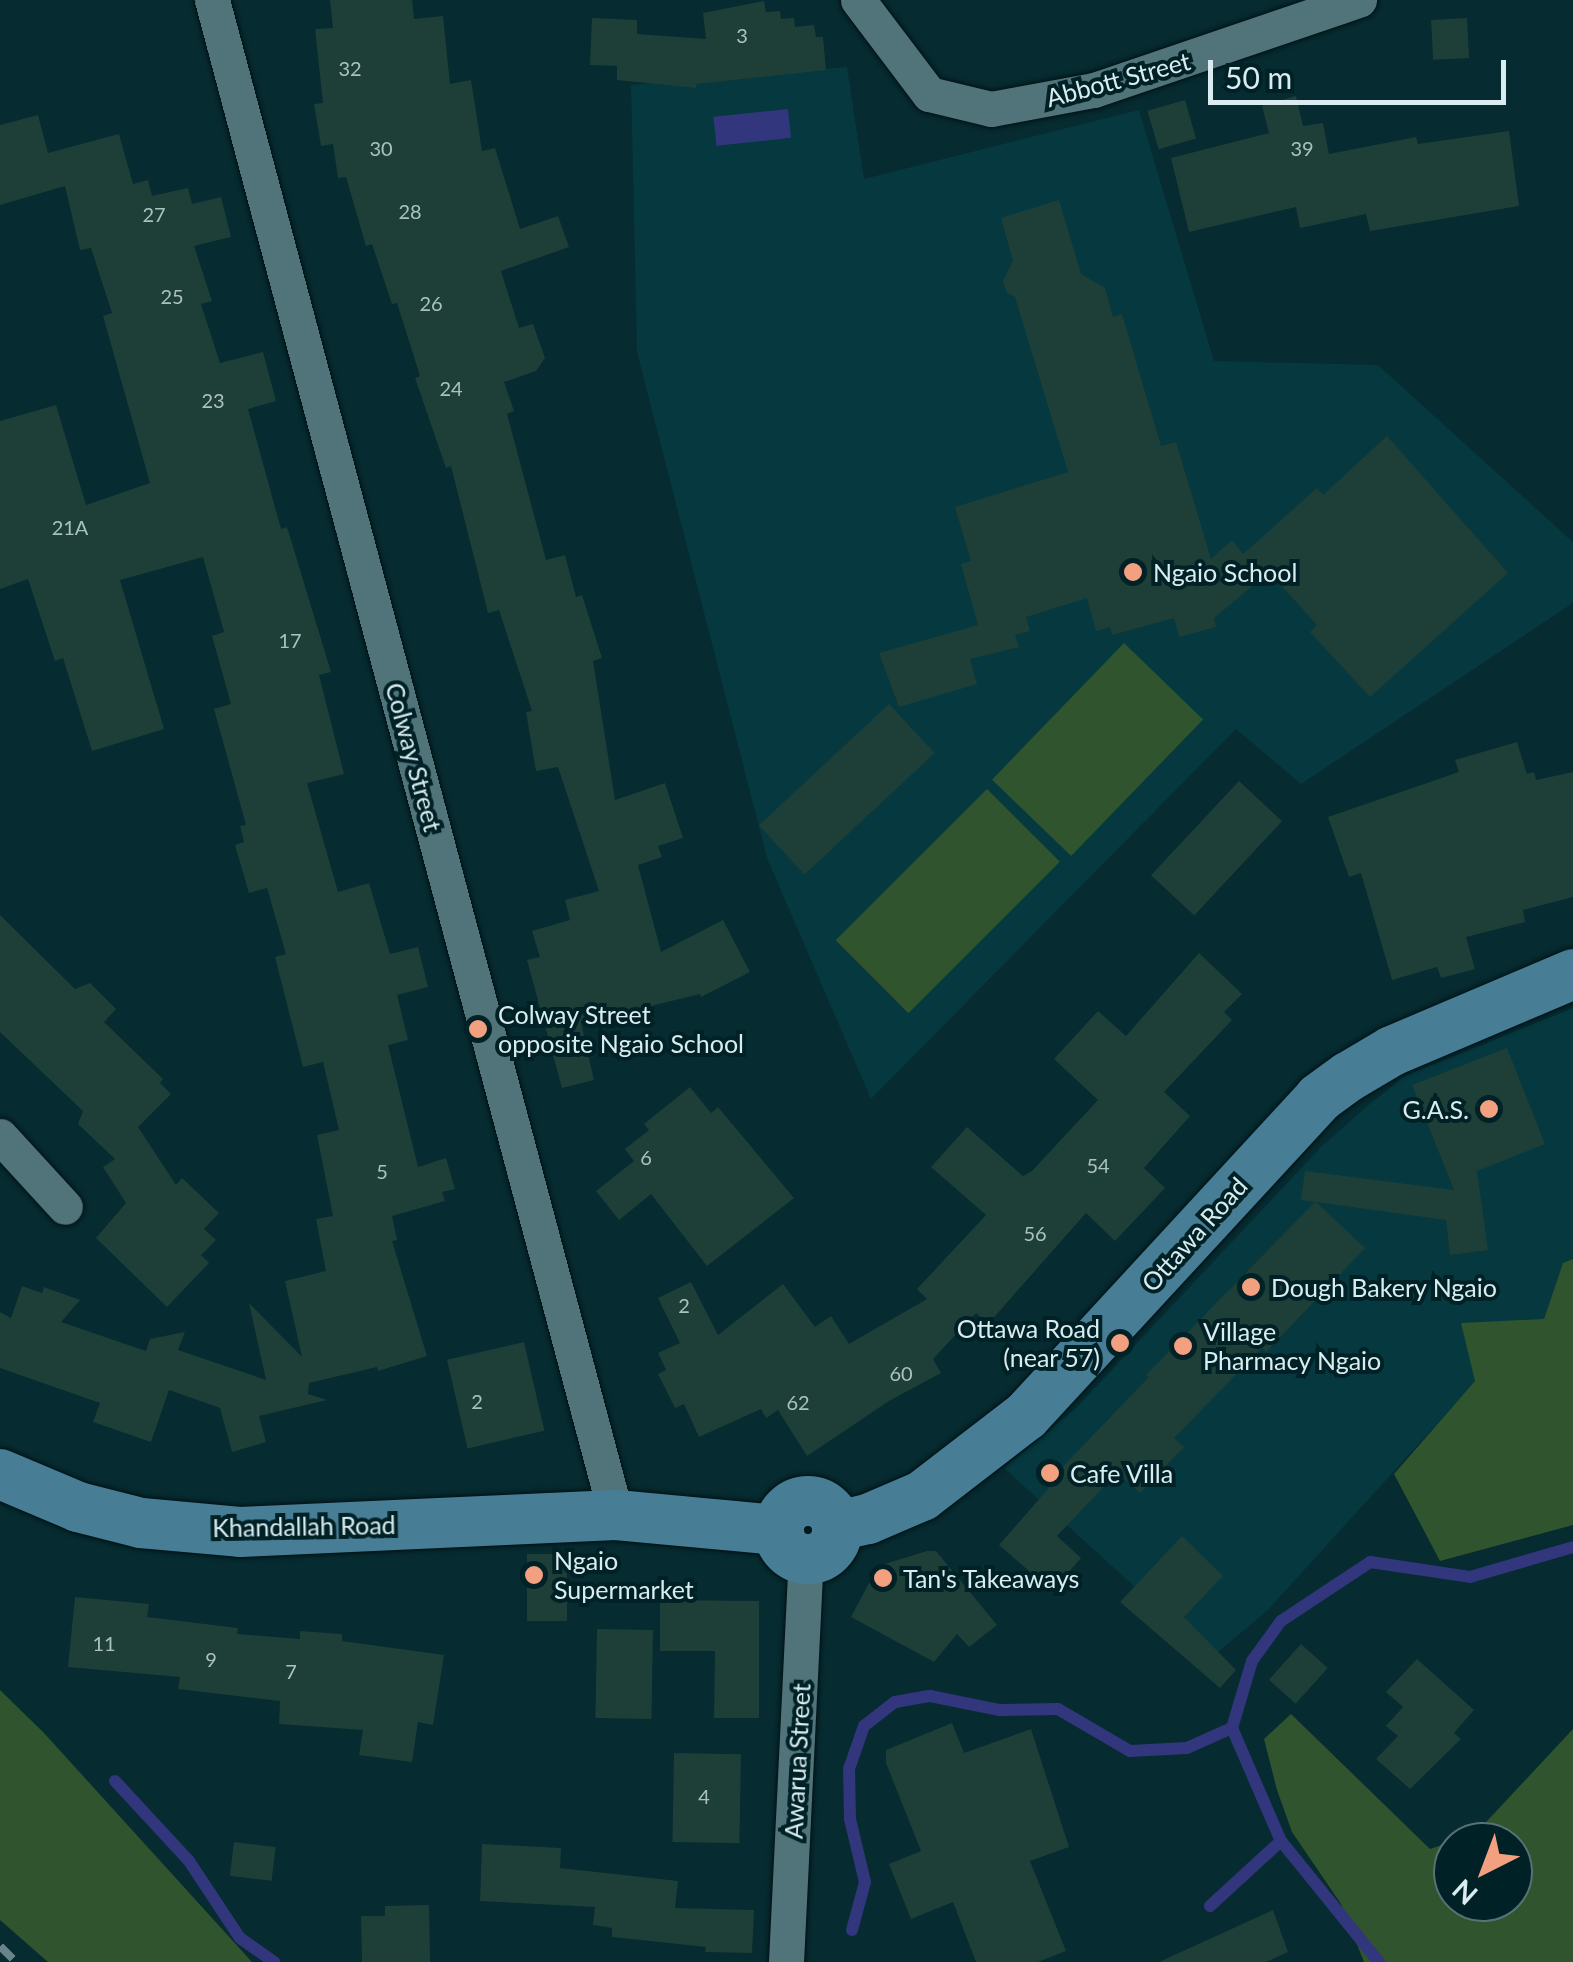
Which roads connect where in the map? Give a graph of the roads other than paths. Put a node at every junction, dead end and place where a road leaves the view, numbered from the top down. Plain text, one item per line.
1 (212, 0) edge
2 (858, 0) edge
3 (1359, 0) edge
4 (1573, 974) edge
5 (0, 1136) edge
6 (65, 1207) dead end
7 (0, 1474) edge
8 (616, 1515) junction
9 (807, 1539) junction
10 (786, 1962) edge

1 - 8 street, Colway Street
2 - 3 street, Abbott Street
4 - 9 main road, Ottawa Road
5 - 6 street
7 - 8 main road, Khandallah Road
8 - 9 main road, Ottawa Road
9 - 10 street, Awarua Street

